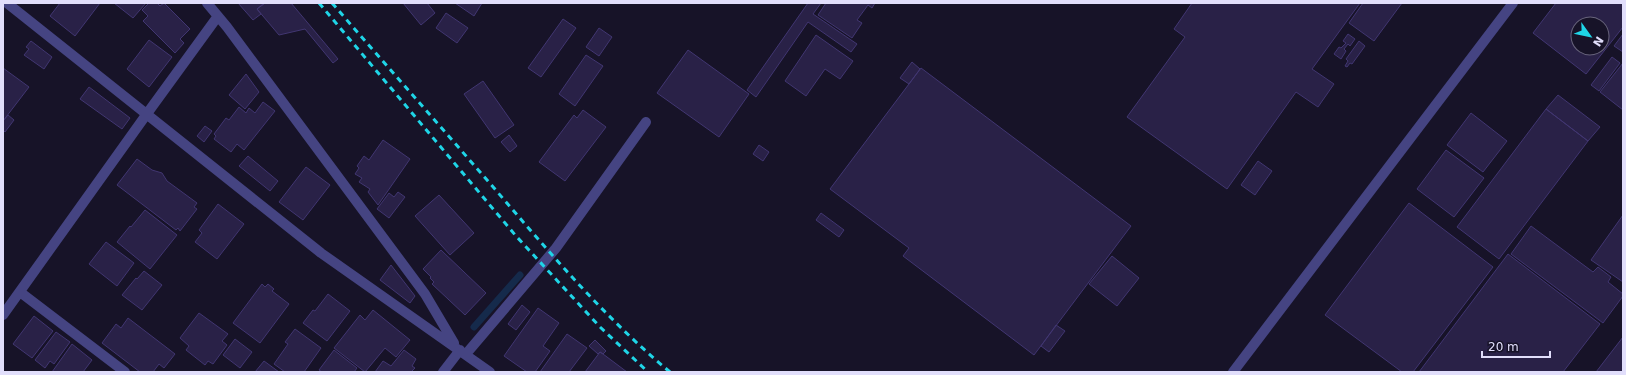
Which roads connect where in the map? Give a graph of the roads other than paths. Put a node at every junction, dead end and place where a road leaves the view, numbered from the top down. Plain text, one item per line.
1 (7, 3) edge
2 (207, 3) edge
3 (1513, 3) edge
4 (218, 16) junction
5 (146, 114) junction
6 (646, 122) dead end
7 (20, 292) junction
8 (3, 315) edge
9 (461, 350) junction
10 (126, 372) edge
11 (443, 372) edge
12 (490, 372) edge
13 (1233, 372) edge

1 - 5 street
2 - 4 street
3 - 13 street
4 - 5 street
4 - 9 street
5 - 7 street
5 - 9 street
6 - 9 street
7 - 8 street
7 - 10 street
9 - 11 street
9 - 12 street

